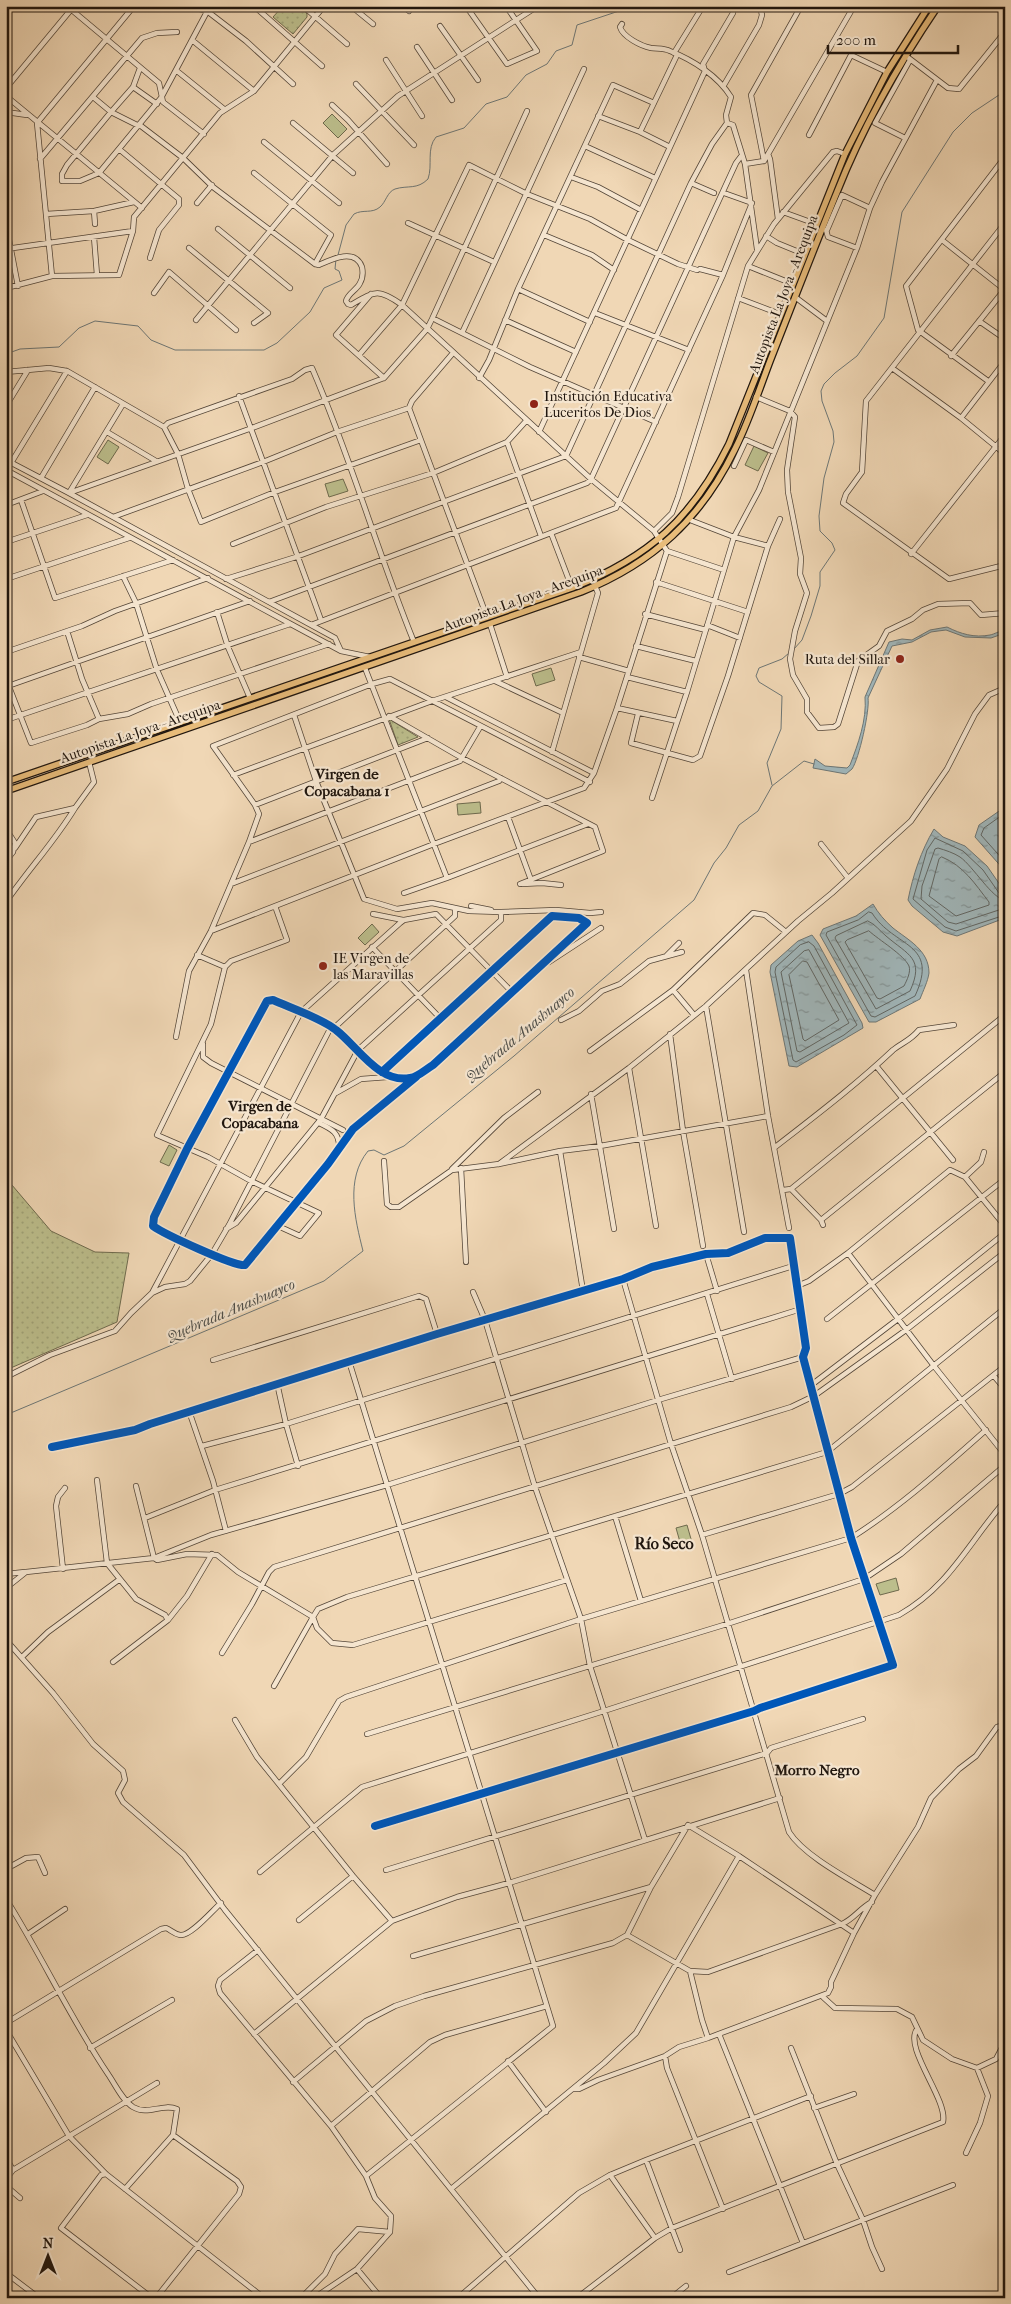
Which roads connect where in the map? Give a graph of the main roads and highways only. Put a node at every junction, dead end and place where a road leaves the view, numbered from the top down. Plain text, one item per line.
1 (929, 6) edge
2 (938, 6) edge
3 (6, 782) edge
4 (6, 791) edge

1 - 3 main road, Autopista La Joya - Arequipa
2 - 4 main road, Autopista La Joya - Arequipa

